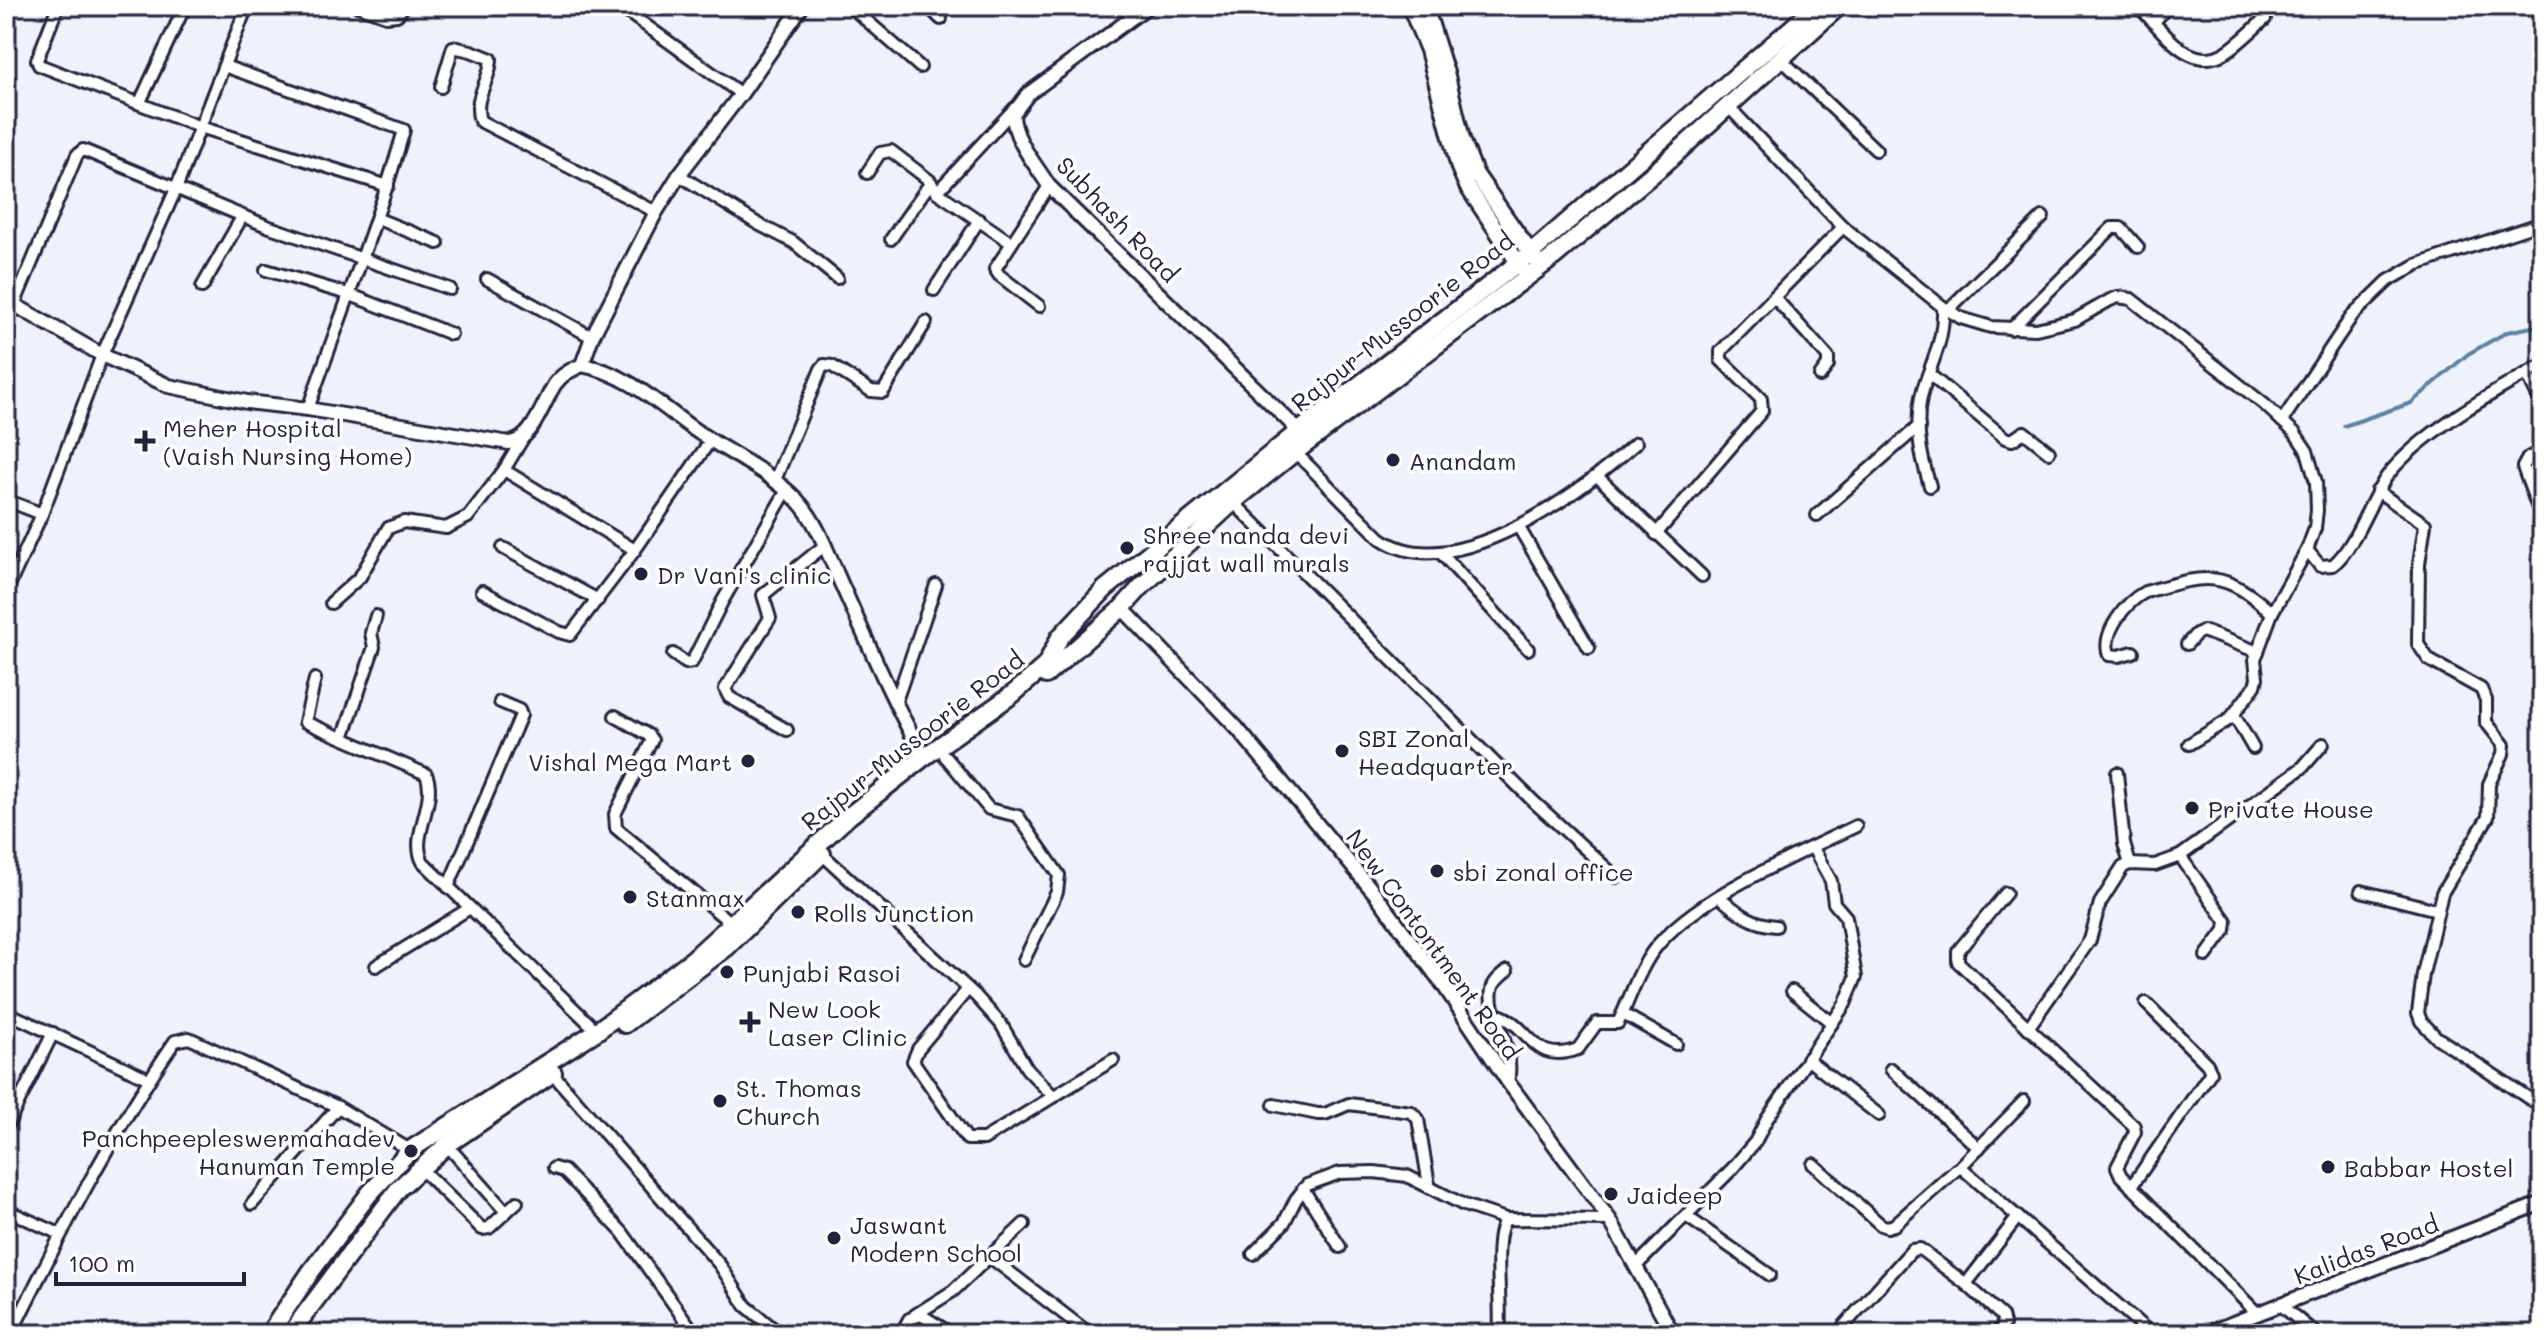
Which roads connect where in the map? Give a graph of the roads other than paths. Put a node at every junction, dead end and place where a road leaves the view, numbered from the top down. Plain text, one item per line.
1 (58, 6) edge
2 (185, 6) edge
3 (247, 6) edge
4 (358, 6) edge
5 (404, 6) edge
6 (619, 6) edge
7 (802, 6) edge
8 (850, 6) edge
9 (928, 6) edge
10 (1148, 6) edge
11 (1410, 6) edge
12 (1425, 6) edge
13 (1817, 6) edge
14 (1839, 6) edge
15 (2138, 6) edge
16 (2168, 6) edge
17 (941, 19) dead end
18 (2265, 19) dead end
19 (2154, 22) junction
20 (1780, 58) junction
21 (224, 66) junction
22 (920, 67) dead end
23 (441, 87) dead end
24 (741, 94) junction
25 (1021, 101) junction
26 (140, 102) junction
27 (1727, 105) junction
28 (200, 127) junction
29 (1876, 150) dead end
30 (867, 173) dead end
31 (679, 175) junction
32 (388, 186) junction
33 (1049, 186) junction
34 (934, 187) junction
35 (176, 189) junction
36 (656, 212) junction
37 (242, 217) junction
38 (2043, 217) dead end
39 (378, 219) junction
40 (979, 220) junction
41 (2542, 223) edge
42 (1843, 227) junction
43 (891, 239) dead end
44 (1010, 242) junction
45 (438, 243) dead end
46 (2138, 247) dead end
47 (363, 257) junction
48 (1524, 258) junction
49 (266, 270) dead end
50 (1535, 272) junction
51 (837, 278) dead end
52 (487, 279) dead end
53 (202, 287) dead end
54 (450, 289) dead end
55 (934, 290) dead end
56 (348, 294) junction
57 (1774, 297) junction
58 (10, 302) edge
59 (1039, 306) dead end
60 (1946, 309) junction
61 (926, 322) dead end
62 (2011, 329) junction
63 (451, 334) dead end
64 (592, 337) junction
65 (102, 355) junction
66 (582, 365) junction
67 (2542, 365) edge
68 (1929, 374) junction
69 (2527, 374) junction
70 (1820, 376) dead end
71 (2542, 405) edge
72 (308, 409) junction
73 (2282, 421) junction
74 (1919, 426) junction
75 (1299, 431) junction
76 (522, 440) junction
77 (710, 441) junction
78 (1636, 443) dead end
79 (2542, 451) edge
80 (1295, 452) junction
81 (2049, 452) dead end
82 (504, 470) junction
83 (1598, 477) junction
84 (775, 480) junction
85 (1930, 486) dead end
86 (787, 490) junction
87 (2377, 491) junction
88 (6, 500) edge
89 (1233, 502) junction
90 (42, 514) junction
91 (1817, 515) dead end
92 (2542, 519) edge
93 (1518, 526) junction
94 (1656, 534) junction
95 (824, 546) junction
96 (503, 548) dead end
97 (635, 550) junction
98 (2307, 550) junction
99 (1440, 552) junction
100 (1702, 576) dead end
101 (936, 585) dead end
102 (1110, 585) junction
103 (1142, 586) junction
104 (482, 591) dead end
105 (6, 592) edge
106 (1098, 598) junction
107 (598, 600) junction
108 (331, 603) dead end
109 (1121, 609) junction
110 (2272, 613) junction
111 (376, 616) dead end
112 (1138, 627) junction
113 (2187, 644) dead end
114 (1589, 648) dead end
115 (1528, 649) dead end
116 (2133, 652) dead end
117 (2258, 652) junction
118 (673, 654) dead end
119 (315, 679) dead end
120 (500, 702) dead end
121 (895, 704) junction
122 (2234, 715) junction
123 (615, 716) dead end
124 (787, 730) dead end
125 (343, 738) junction
126 (2189, 744) dead end
127 (2323, 744) dead end
128 (2253, 748) dead end
129 (945, 756) junction
130 (924, 757) junction
131 (2117, 773) dead end
132 (1856, 826) dead end
133 (1813, 848) junction
134 (822, 854) junction
135 (2180, 856) junction
136 (2130, 864) junction
137 (1616, 877) dead end
138 (448, 887) junction
139 (2361, 891) dead end
140 (2006, 893) dead end
141 (1720, 897) junction
142 (470, 908) junction
143 (2437, 910) junction
144 (732, 924) junction
145 (1776, 926) dead end
146 (2206, 956) dead end
147 (1024, 960) dead end
148 (376, 966) dead end
149 (1507, 971) dead end
150 (968, 989) junction
151 (1792, 991) dead end
152 (2146, 1003) dead end
153 (6, 1012) edge
154 (1496, 1014) junction
155 (1623, 1014) junction
156 (1832, 1023) junction
157 (2028, 1028) junction
158 (597, 1031) junction
159 (53, 1033) junction
160 (1676, 1044) dead end
161 (1807, 1059) junction
162 (1113, 1060) dead end
163 (1891, 1069) dead end
164 (552, 1073) junction
165 (149, 1079) junction
166 (1508, 1082) junction
167 (1054, 1097) junction
168 (2024, 1101) dead end
169 (1274, 1105) dead end
170 (338, 1107) junction
171 (2542, 1107) edge
172 (1879, 1115) dead end
173 (6, 1128) edge
174 (447, 1145) junction
175 (1979, 1148) junction
176 (410, 1150) junction
177 (1813, 1164) dead end
178 (1960, 1167) junction
179 (420, 1168) junction
180 (554, 1168) dead end
181 (1429, 1185) junction
182 (2131, 1187) junction
183 (1303, 1189) junction
184 (517, 1202) dead end
185 (2542, 1203) edge
186 (252, 1204) dead end
187 (6, 1210) edge
188 (506, 1212) junction
189 (1686, 1216) junction
190 (2018, 1217) junction
191 (1506, 1219) junction
192 (1610, 1220) junction
193 (1024, 1224) dead end
194 (60, 1234) junction
195 (1340, 1247) dead end
196 (1253, 1254) dead end
197 (990, 1257) junction
198 (1636, 1266) junction
199 (1770, 1275) dead end
200 (1966, 1284) junction
201 (2282, 1306) junction
202 (2258, 1314) junction
203 (915, 1315) junction
204 (1842, 1328) dead end
205 (11, 1334) edge
206 (269, 1334) edge
207 (290, 1334) edge
208 (695, 1334) edge
209 (780, 1334) edge
210 (901, 1334) edge
211 (952, 1334) edge
212 (1090, 1334) edge
213 (1499, 1334) edge
214 (1673, 1334) edge
215 (1996, 1334) edge
216 (2151, 1334) edge
217 (2205, 1334) edge
218 (2316, 1334) edge

1 - 26 street
2 - 26 street
3 - 21 street
4 - 5 street
6 - 24 street
7 - 24 street
8 - 22 street
9 - 17 street
10 - 25 street
11 - 48 main road
12 - 48 main road
13 - 48 main road, Rajpur-Mussoorie Road
14 - 20 main road, Rajpur-Mussoorie Road
15 - 19 street
16 - 19 street
18 - 19 street
20 - 27 main road, Rajpur-Mussoorie Road
20 - 29 street
21 - 28 street
21 - 32 street
23 - 36 street
24 - 31 street
25 - 33 street, Subhash Road
25 - 34 street
26 - 28 street
27 - 42 street
27 - 50 main road, Rajpur-Mussoorie Road
28 - 32 street
28 - 35 street
30 - 34 street
31 - 36 street
31 - 51 street
32 - 39 street
33 - 44 street
33 - 75 street, Subhash Road
34 - 40 street
34 - 43 street
35 - 37 street
35 - 58 street
35 - 65 street
36 - 64 street
37 - 47 street
37 - 53 street
38 - 60 street
39 - 45 street
39 - 47 street
40 - 44 street
40 - 55 street
41 - 73 street
42 - 57 street
42 - 60 street
44 - 59 street
46 - 62 street
47 - 54 street
47 - 56 street
48 - 50 main road
48 - 75 main road, Rajpur-Mussoorie Road
49 - 56 street
50 - 80 main road, Rajpur-Mussoorie Road
52 - 64 street
56 - 63 street
56 - 72 street
57 - 70 street
57 - 94 street
58 - 65 street
60 - 62 street
60 - 68 street
61 - 84 street
62 - 73 street
64 - 66 street
65 - 72 street
65 - 90 street
66 - 76 street
66 - 77 street
67 - 69 street
68 - 74 street
68 - 81 street
69 - 71 street
69 - 87 street
72 - 76 street
73 - 98 street
74 - 85 street
74 - 91 street
75 - 102 main road, Rajpur-Mussoorie Road
76 - 82 street
77 - 84 street
77 - 97 street
78 - 83 street
79 - 92 street
80 - 89 main road, Rajpur-Mussoorie Road
80 - 99 street
82 - 97 street
82 - 108 street
83 - 93 street
83 - 94 street
84 - 86 street
86 - 95 street
86 - 118 street
87 - 98 street
87 - 143 street
88 - 90 street
89 - 103 main road, Rajpur-Mussoorie Road
89 - 137 street
90 - 105 street
93 - 99 street
93 - 114 street
94 - 100 street
95 - 121 street
95 - 124 street
96 - 107 street
97 - 107 street
98 - 110 street
99 - 115 street
101 - 121 street
102 - 106 main road, Rajpur-Mussoorie Road
102 - 109 main road
103 - 109 main road, Rajpur-Mussoorie Road
103 - 112 street
104 - 107 street
106 - 109 main road
106 - 130 main road, Rajpur-Mussoorie Road
109 - 112 street, New Contontment Road
109 - 129 main road, Rajpur-Mussoorie Road
110 - 116 street
110 - 117 street
111 - 125 street
112 - 166 street, New Contontment Road
113 - 117 street
117 - 122 street
119 - 125 street
120 - 138 street
121 - 130 street
122 - 126 street
122 - 128 street
123 - 144 street
125 - 138 street
127 - 135 street
129 - 134 main road, Rajpur-Mussoorie Road
129 - 147 street
130 - 144 main road, Rajpur-Mussoorie Road
131 - 136 street
132 - 133 street
133 - 141 street
133 - 156 street
134 - 150 street
134 - 164 main road, Rajpur-Mussoorie Road
135 - 136 street
135 - 146 street
136 - 157 street
138 - 142 street
139 - 143 street
140 - 157 street
141 - 145 street
141 - 155 street
142 - 148 street
142 - 158 street
143 - 171 street
144 - 158 main road, Rajpur-Mussoorie Road
149 - 154 street
150 - 167 street
150 - 167 street
151 - 156 street
152 - 182 street
153 - 159 street
154 - 155 street
154 - 166 street
155 - 160 street
156 - 161 street
157 - 182 street
158 - 176 main road, Rajpur-Mussoorie Road
159 - 165 street
159 - 173 street
161 - 172 street
161 - 189 street
162 - 167 street
163 - 175 street
164 - 174 main road, Rajpur-Mussoorie Road
164 - 209 street
165 - 170 street
165 - 194 street
166 - 192 street, New Contontment Road
168 - 175 street
169 - 181 street
170 - 176 street
170 - 186 street
174 - 179 main road, Rajpur-Mussoorie Road
174 - 188 street
175 - 178 street
176 - 206 main road, Rajpur-Mussoorie Road
177 - 178 street
178 - 190 street
179 - 188 street
179 - 207 main road, Rajpur-Mussoorie Road
180 - 208 street
181 - 183 street
181 - 191 street
182 - 202 street
183 - 195 street
183 - 196 street
184 - 188 street
185 - 201 street, Kalidas Road
187 - 194 street
189 - 198 street
189 - 199 street
190 - 200 street
190 - 216 street
191 - 192 street
191 - 213 street
192 - 198 street, New Contontment Road
193 - 197 street
194 - 205 street
197 - 203 street
197 - 212 street
198 - 214 street, New Contontment Road
200 - 204 street
200 - 215 street
201 - 202 street, Kalidas Road
201 - 218 street
202 - 217 street, Kalidas Road
203 - 210 street
203 - 211 street

